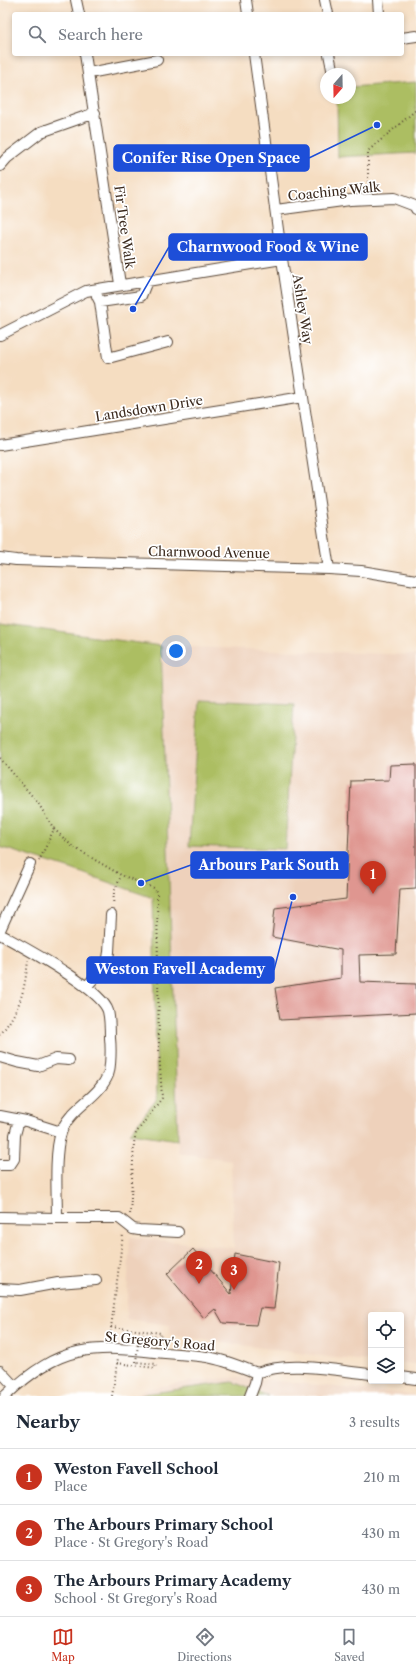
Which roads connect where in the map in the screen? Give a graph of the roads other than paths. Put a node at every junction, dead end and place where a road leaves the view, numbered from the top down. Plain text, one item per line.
1 (76, 0) edge
2 (246, 0) edge
3 (325, 0) edge
4 (378, 0) edge
5 (79, 12) edge
6 (248, 12) edge
7 (328, 12) edge
8 (379, 12) edge
9 (416, 36) edge
10 (404, 38) edge
11 (85, 56) edge
12 (254, 56) edge
13 (329, 56) edge
14 (157, 60) dead end
15 (332, 68) edge
16 (89, 72) junction
17 (96, 113) junction
18 (0, 166) edge
19 (416, 209) edge
20 (276, 210) junction
21 (282, 259) junction
22 (147, 281) junction
23 (120, 284) junction
24 (94, 289) junction
25 (100, 302) junction
26 (0, 334) edge
27 (168, 342) dead end
28 (303, 397) junction
29 (0, 445) edge
30 (0, 558) edge
31 (329, 568) junction
32 (416, 580) edge
33 (30, 864) road end
34 (111, 915) road end
35 (0, 930) edge
36 (0, 934) edge
37 (86, 987) junction
38 (0, 1057) edge
39 (69, 1060) dead end
40 (0, 1116) edge
41 (19, 1120) junction
42 (61, 1132) junction
43 (0, 1164) edge
44 (0, 1217) edge
45 (57, 1218) junction
46 (178, 1232) dead end
47 (96, 1280) dead end
48 (0, 1289) edge
49 (0, 1371) edge
50 (257, 1373) junction
51 (368, 1374) edge
52 (404, 1377) edge
53 (416, 1379) edge
54 (14, 1388) junction
55 (6, 1396) edge
56 (250, 1396) edge

1 - 5 street
2 - 6 street
3 - 7 street
4 - 8 street
9 - 10 street
11 - 16 street, Fir Tree Walk
12 - 20 street, Ashley Way
13 - 15 street
14 - 16 street
16 - 17 street, Fir Tree Walk
17 - 18 street
17 - 23 street, Fir Tree Walk
19 - 20 street, Coaching Walk
20 - 21 street, Ashley Way
21 - 22 street
21 - 28 street, Ashley Way
22 - 23 street
22 - 25 street
23 - 24 street
24 - 25 street
24 - 26 street
25 - 27 street
28 - 29 street, Landsdown Drive
28 - 31 street, Ashley Way
30 - 31 street, Charnwood Avenue
31 - 32 street, Charnwood Avenue
33 - 35 street
34 - 37 street
36 - 37 street
37 - 42 street
38 - 39 street
40 - 41 street
41 - 42 street
41 - 43 street
42 - 45 street
44 - 45 street
45 - 46 street
47 - 48 street
49 - 54 street
50 - 51 street
50 - 54 street, St Gregory's Road
50 - 56 street
52 - 53 street
54 - 55 street, St Gregory's Road

